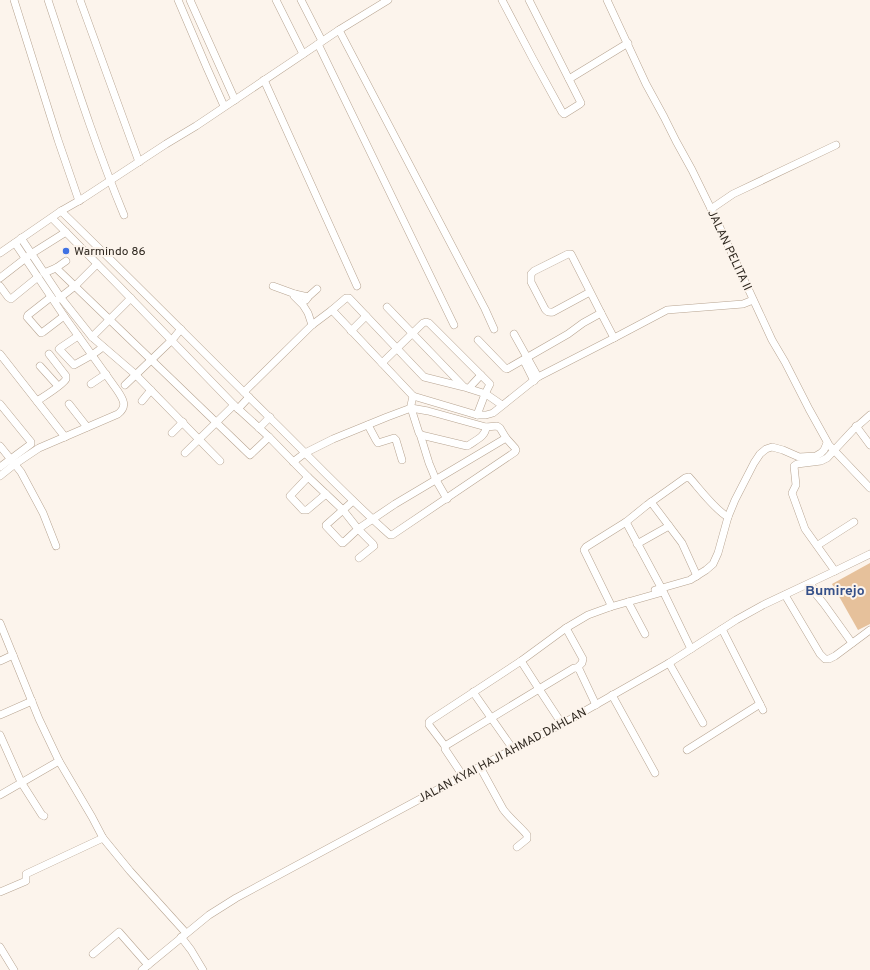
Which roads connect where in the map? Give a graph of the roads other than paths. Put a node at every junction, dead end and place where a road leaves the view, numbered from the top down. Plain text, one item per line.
1 (14, 0) edge
2 (48, 0) edge
3 (80, 0) edge
4 (178, 0) edge
5 (190, 0) edge
6 (276, 0) edge
7 (301, 0) edge
8 (388, 0) edge
9 (502, 0) edge
10 (529, 0) edge
11 (607, 0) edge
12 (338, 30) junction
13 (320, 43) junction
14 (628, 43) junction
15 (303, 54) junction
16 (218, 64) junction
17 (207, 68) junction
18 (569, 79) junction
19 (264, 80) junction
20 (235, 100) junction
21 (224, 106) junction
22 (836, 144) dead end
23 (139, 162) junction
24 (110, 181) junction
25 (79, 201) junction
26 (711, 210) junction
27 (61, 211) junction
28 (124, 215) dead end
29 (52, 218) junction
30 (66, 232) junction
31 (22, 238) junction
32 (15, 243) junction
33 (0, 253) edge
34 (29, 256) junction
35 (66, 261) dead end
36 (97, 264) junction
37 (56, 268) junction
38 (126, 274) junction
39 (41, 275) junction
40 (0, 278) edge
41 (116, 283) junction
42 (0, 286) edge
43 (75, 286) junction
44 (273, 286) dead end
45 (357, 286) dead end
46 (317, 289) dead end
47 (590, 292) junction
48 (295, 294) junction
49 (308, 297) junction
50 (130, 298) junction
51 (56, 299) junction
52 (303, 305) junction
53 (756, 305) junction
54 (387, 308) dead end
55 (332, 310) junction
56 (601, 313) junction
57 (64, 316) junction
58 (366, 316) junction
59 (110, 320) junction
60 (312, 325) junction
61 (454, 325) dead end
62 (181, 329) junction
63 (494, 329) dead end
64 (351, 331) junction
65 (412, 333) junction
66 (512, 333) dead end
67 (78, 336) junction
68 (92, 337) junction
69 (614, 338) junction
70 (172, 340) junction
71 (478, 340) dead end
72 (103, 347) junction
73 (397, 349) junction
74 (0, 354) edge
75 (49, 354) dead end
76 (94, 354) junction
77 (525, 358) junction
78 (152, 359) junction
79 (382, 364) junction
80 (40, 366) dead end
81 (448, 371) junction
82 (106, 374) junction
83 (136, 374) junction
84 (481, 375) junction
85 (536, 379) junction
86 (438, 380) junction
87 (91, 384) dead end
88 (125, 385) dead end
89 (58, 386) junction
90 (467, 388) junction
91 (152, 390) junction
92 (246, 394) junction
93 (485, 394) junction
94 (37, 401) junction
95 (142, 401) dead end
96 (412, 402) junction
97 (0, 404) edge
98 (69, 404) dead end
99 (502, 405) junction
100 (236, 407) junction
101 (477, 415) junction
102 (870, 415) edge
103 (270, 418) junction
104 (183, 422) junction
105 (216, 423) junction
106 (368, 425) junction
107 (856, 426) junction
108 (87, 427) junction
109 (486, 427) junction
110 (259, 428) junction
111 (172, 433) dead end
112 (420, 434) junction
113 (65, 437) junction
114 (269, 437) junction
115 (506, 438) junction
116 (199, 439) junction
117 (870, 445) edge
118 (0, 446) edge
119 (830, 447) junction
120 (185, 453) dead end
121 (305, 454) junction
122 (220, 460) dead end
123 (402, 460) dead end
124 (798, 460) junction
125 (293, 462) junction
126 (14, 463) junction
127 (0, 468) edge
128 (0, 476) edge
129 (308, 477) junction
130 (436, 480) junction
131 (870, 488) edge
132 (326, 494) junction
133 (447, 499) junction
134 (353, 501) junction
135 (651, 502) junction
136 (343, 510) junction
137 (728, 518) junction
138 (372, 519) junction
139 (626, 522) junction
140 (854, 522) dead end
141 (669, 526) junction
142 (358, 529) junction
143 (637, 544) junction
144 (818, 545) junction
145 (56, 546) dead end
146 (870, 554) edge
147 (359, 558) dead end
148 (836, 571) junction
149 (697, 576) junction
150 (811, 583) junction
151 (662, 590) junction
152 (785, 594) junction
153 (628, 602) junction
154 (610, 605) junction
155 (0, 623) edge
156 (566, 628) junction
157 (722, 629) junction
158 (870, 630) edge
159 (645, 634) dead end
160 (852, 643) junction
161 (690, 645) junction
162 (13, 655) junction
163 (0, 661) edge
164 (521, 661) junction
165 (669, 663) junction
166 (577, 668) junction
167 (539, 689) junction
168 (474, 692) junction
169 (612, 695) junction
170 (32, 701) junction
171 (594, 702) junction
172 (0, 715) edge
173 (492, 718) junction
174 (560, 721) junction
175 (702, 724) dead end
176 (0, 735) edge
177 (445, 746) junction
178 (512, 747) junction
179 (688, 750) dead end
180 (59, 761) junction
181 (480, 767) junction
182 (655, 773) dead end
183 (463, 776) junction
184 (21, 782) junction
185 (0, 795) edge
186 (44, 816) dead end
187 (103, 838) junction
188 (517, 847) dead end
189 (0, 892) edge
190 (183, 935) junction
191 (0, 946) edge
192 (93, 954) dead end
193 (145, 968) edge
194 (14, 970) edge
195 (203, 970) edge

1 - 25 street
2 - 24 street
3 - 23 street
4 - 17 street
5 - 16 street
6 - 15 street
7 - 13 street
8 - 12 street
9 - 18 street
10 - 18 street
11 - 14 street, JALAN PELITA II
12 - 13 street
12 - 63 street
13 - 15 street
13 - 61 street
14 - 18 street
14 - 26 street, JALAN PELITA II
15 - 19 street
16 - 17 street
16 - 20 street
17 - 21 street
19 - 20 street
19 - 45 street
20 - 21 street
21 - 23 street
22 - 26 street
23 - 24 street
24 - 25 street
24 - 28 street
25 - 27 street
26 - 53 street, JALAN PELITA II
27 - 29 street
27 - 38 street
29 - 30 street
29 - 31 street
30 - 34 street
30 - 36 street
31 - 32 street
31 - 34 street
32 - 33 street
32 - 34 street
34 - 39 street
34 - 40 street
35 - 37 street
36 - 41 street
36 - 43 street
37 - 39 street
37 - 43 street
38 - 41 street
38 - 62 street
39 - 42 street
39 - 51 street
41 - 50 street
43 - 51 street
43 - 59 street
44 - 48 street
46 - 49 street
47 - 47 street
47 - 56 street
48 - 49 street
48 - 52 street
49 - 52 street
50 - 59 street
50 - 70 street
51 - 57 street
51 - 57 street
51 - 68 street
52 - 60 street
53 - 69 street
53 - 119 street, JALAN PELITA II
54 - 65 street
55 - 58 street
55 - 60 street
55 - 64 street
56 - 69 street
56 - 77 street
57 - 67 street
58 - 64 street
58 - 73 street
59 - 68 street
59 - 78 street
60 - 92 street
62 - 70 street
62 - 92 street
64 - 79 street
65 - 73 street
65 - 81 street
65 - 84 street
66 - 77 street
67 - 76 street
67 - 76 street
68 - 72 street
69 - 85 street
70 - 78 street
70 - 100 street
71 - 77 street
72 - 76 street
72 - 83 street
73 - 79 street
73 - 86 street
74 - 94 street
75 - 89 street
76 - 82 street
77 - 85 street
78 - 83 street
78 - 105 street
79 - 96 street
80 - 89 street
81 - 86 street
81 - 90 street
82 - 87 street
82 - 108 street
83 - 88 street
83 - 91 street
84 - 90 street
84 - 93 street
85 - 99 street
86 - 90 street
89 - 94 street
90 - 93 street
91 - 95 street
91 - 104 street
92 - 100 street
92 - 103 street
93 - 99 street
93 - 101 street
94 - 113 street
96 - 101 street
96 - 106 street
96 - 109 street
96 - 112 street
97 - 126 street
98 - 108 street
99 - 101 street
100 - 105 street
100 - 110 street
102 - 107 street
103 - 110 street
103 - 121 street
104 - 111 street
104 - 116 street
105 - 114 street
105 - 116 street
106 - 121 street
106 - 123 street
107 - 117 street
107 - 119 street
108 - 113 street
109 - 112 street
109 - 115 street
110 - 114 street
112 - 130 street
113 - 126 street
114 - 125 street
115 - 130 street
115 - 133 street
116 - 120 street
116 - 122 street
118 - 126 street
119 - 124 street
119 - 131 street, JALAN PELITA II
121 - 125 street
121 - 134 street
124 - 137 street
124 - 144 street
125 - 129 street
126 - 127 street
126 - 128 street
126 - 145 street
129 - 132 street
129 - 132 street
130 - 133 street
130 - 138 street
132 - 136 street
133 - 138 street
134 - 136 street
134 - 138 street
135 - 137 street
135 - 139 street
135 - 141 street
136 - 142 street
136 - 142 street
137 - 149 street
138 - 142 street
139 - 143 street
139 - 154 street
140 - 144 street
141 - 143 street
141 - 149 street
142 - 147 street
143 - 151 street
144 - 148 street
146 - 148 street, JALAN KYAI HAJI AHMAD DAHLAN
148 - 150 street, JALAN KYAI HAJI AHMAD DAHLAN
149 - 151 street
150 - 152 street, JALAN KYAI HAJI AHMAD DAHLAN
150 - 160 street
151 - 153 street
151 - 154 street
151 - 161 street
152 - 157 street, JALAN KYAI HAJI AHMAD DAHLAN
152 - 160 street
153 - 154 street
153 - 159 street
154 - 156 street
155 - 162 street
156 - 164 street
156 - 166 street
157 - 161 street, JALAN KYAI HAJI AHMAD DAHLAN
157 - 179 street
158 - 160 street
161 - 165 street, JALAN KYAI HAJI AHMAD DAHLAN
162 - 163 street
162 - 170 street
164 - 167 street
164 - 168 street
165 - 169 street, JALAN KYAI HAJI AHMAD DAHLAN
165 - 175 street
166 - 167 street
166 - 171 street
167 - 173 street
167 - 174 street
168 - 173 street
168 - 177 street
169 - 171 street, JALAN KYAI HAJI AHMAD DAHLAN
169 - 182 street
170 - 172 street
170 - 180 street
171 - 174 street, JALAN KYAI HAJI AHMAD DAHLAN
173 - 177 street
173 - 178 street
174 - 178 street, JALAN KYAI HAJI AHMAD DAHLAN
176 - 184 street
177 - 183 street
178 - 181 street, JALAN KYAI HAJI AHMAD DAHLAN
180 - 184 street
180 - 187 street
181 - 183 street, JALAN KYAI HAJI AHMAD DAHLAN
181 - 188 street
183 - 190 street, JALAN KYAI HAJI AHMAD DAHLAN
184 - 185 street
184 - 186 street
187 - 189 street
187 - 190 street
190 - 193 street, JALAN KYAI HAJI AHMAD DAHLAN
190 - 195 street
191 - 194 street
192 - 193 street

